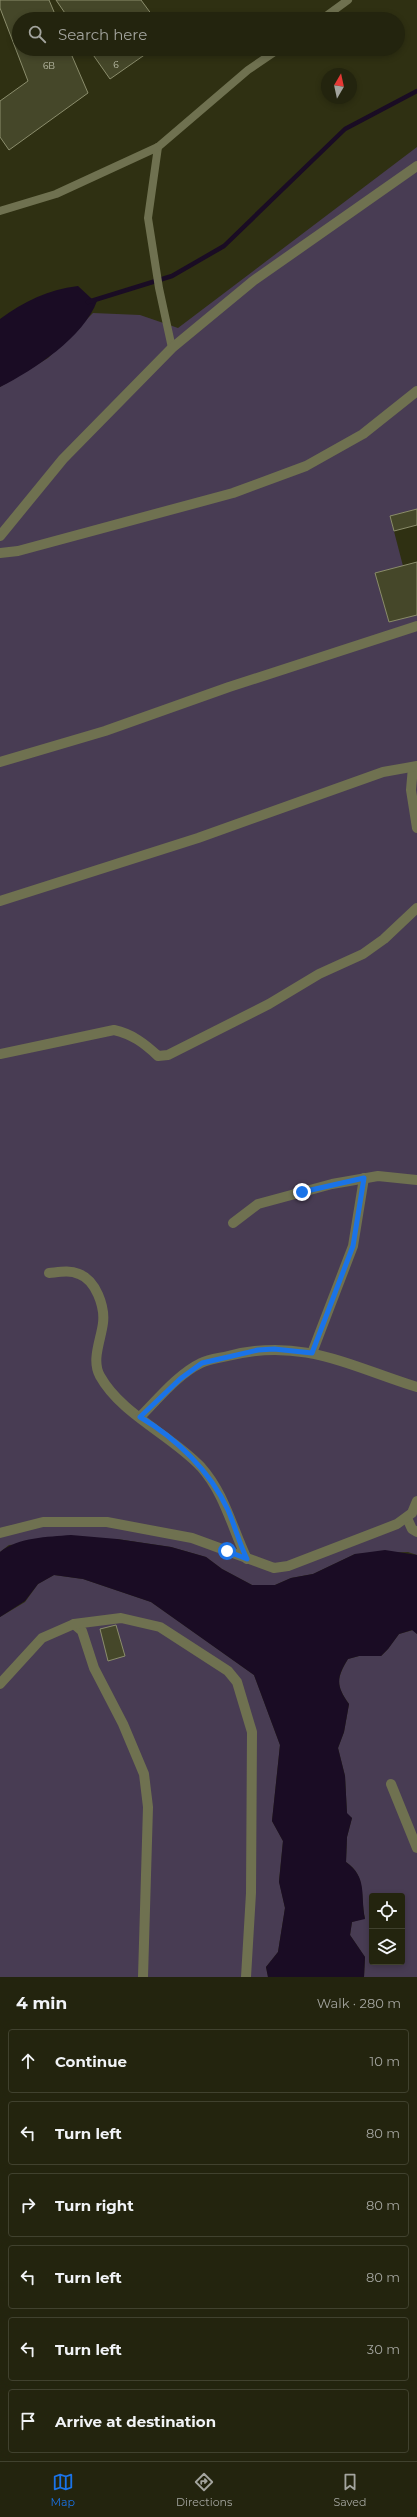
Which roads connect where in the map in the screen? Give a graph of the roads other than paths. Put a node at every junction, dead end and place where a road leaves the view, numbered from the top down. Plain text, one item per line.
1 (348, 0) edge
2 (332, 12) edge
3 (269, 56) edge
4 (158, 147) junction
5 (417, 166) edge
6 (0, 210) edge
7 (172, 348) junction
8 (417, 391) edge
9 (0, 536) edge
10 (0, 553) edge
11 (417, 626) edge
12 (0, 762) edge
13 (415, 767) edge
14 (417, 828) edge
15 (0, 901) edge
16 (417, 908) edge
17 (0, 1054) edge
18 (364, 1178) junction
19 (417, 1180) edge
20 (233, 1223) dead end
21 (49, 1274) dead end
22 (312, 1353) junction
23 (417, 1387) edge
24 (140, 1417) junction
25 (417, 1501) edge
26 (407, 1518) junction
27 (417, 1532) edge
28 (0, 1533) edge
29 (247, 1559) junction
30 (74, 1624) junction
31 (0, 1684) edge
32 (390, 1784) dead end
33 (417, 1848) edge
34 (143, 1977) edge
35 (246, 1977) edge

1 - 2 lane
3 - 4 lane
4 - 6 lane
4 - 7 lane
5 - 7 street
7 - 9 street
8 - 10 street
11 - 12 street
13 - 14 street
13 - 15 street
16 - 17 street
18 - 19 street
18 - 20 street
18 - 22 street
21 - 24 street
22 - 23 street
22 - 24 street
24 - 29 street
25 - 26 street
26 - 27 street
26 - 29 street
28 - 29 street
30 - 31 street
30 - 34 street
30 - 35 street
32 - 33 street

